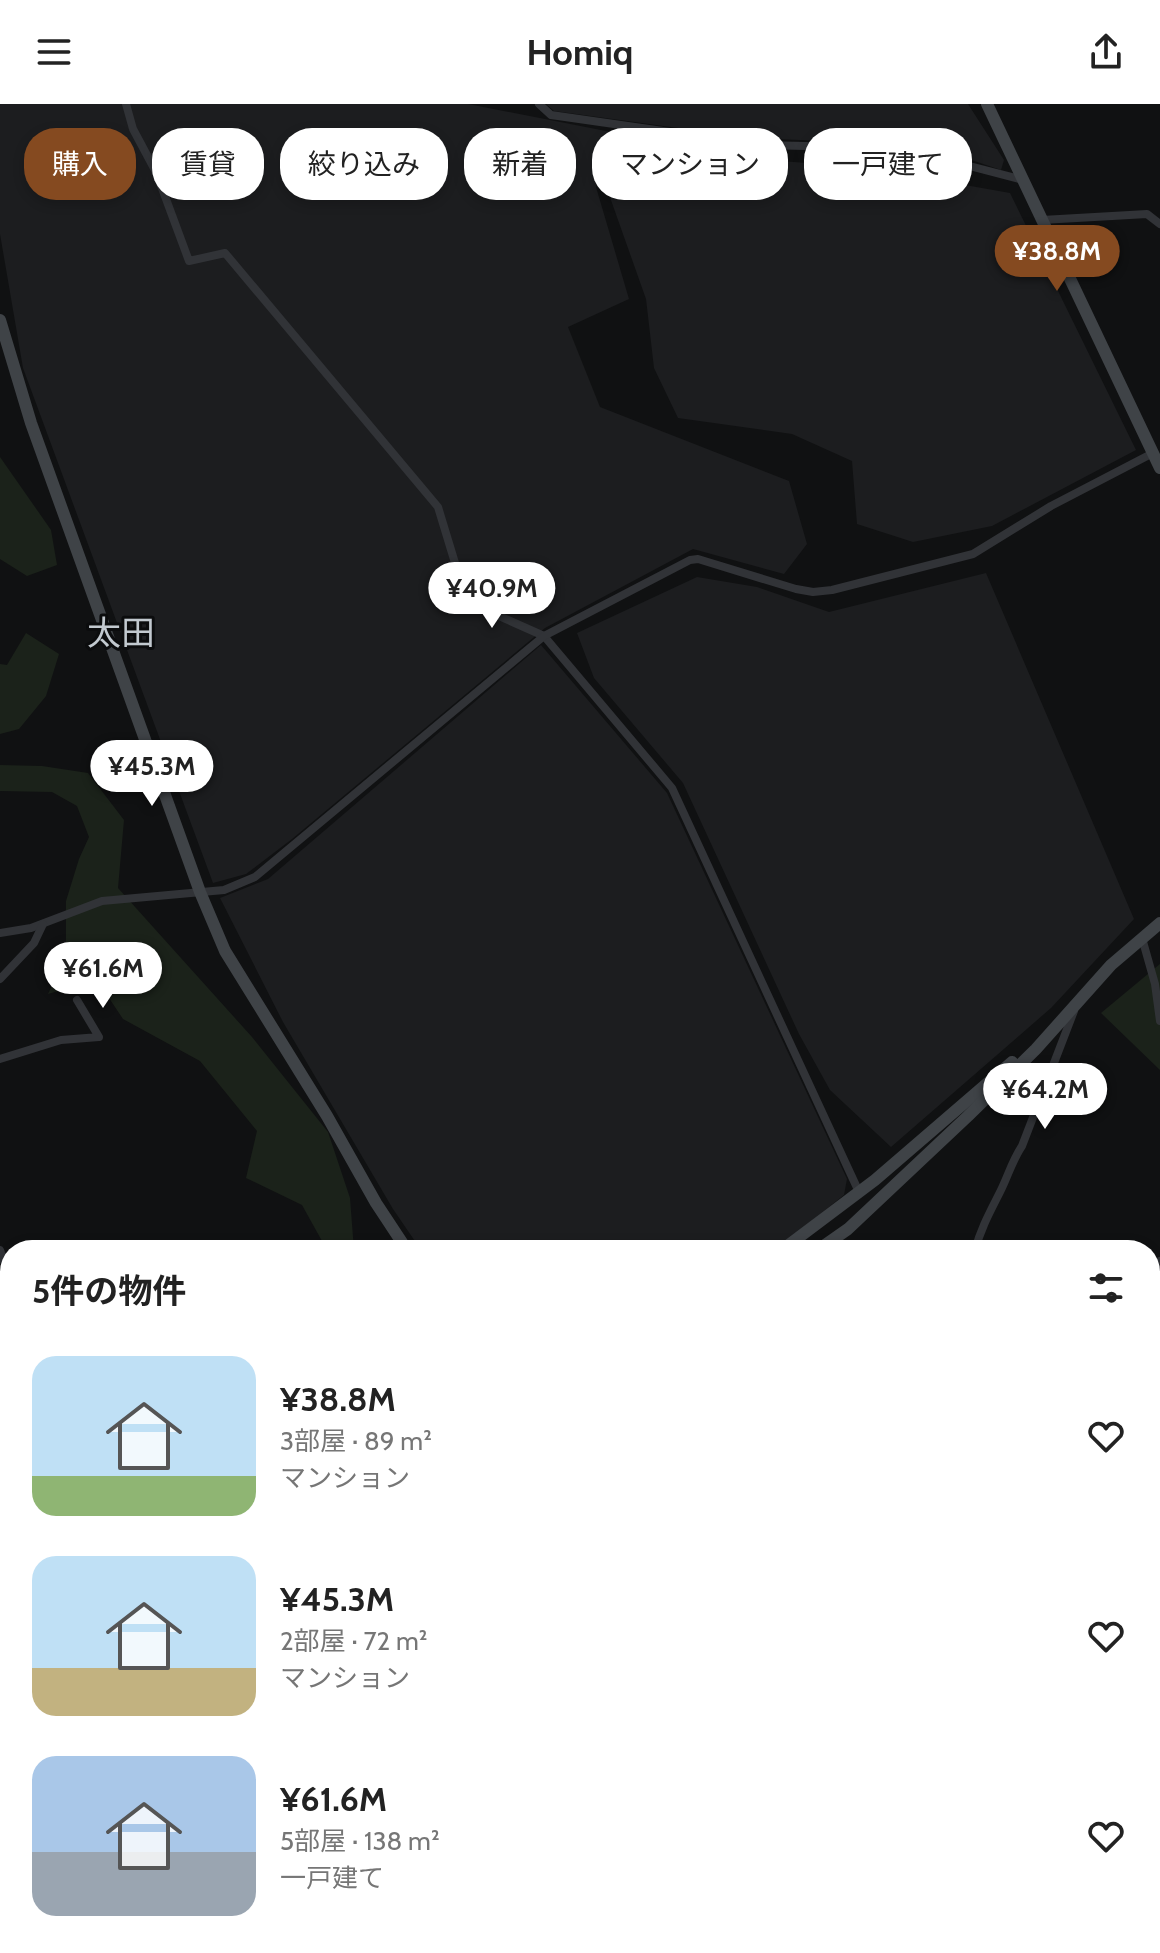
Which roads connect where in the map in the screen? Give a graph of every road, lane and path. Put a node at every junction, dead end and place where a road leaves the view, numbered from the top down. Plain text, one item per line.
1 (126, 104) edge
2 (539, 104) edge
3 (987, 104) edge
4 (1023, 180) junction
5 (1042, 220) junction
6 (1160, 224) edge
7 (0, 320) edge
8 (1153, 453) junction
9 (1160, 468) edge
10 (544, 636) junction
11 (200, 892) junction
12 (1160, 923) edge
13 (43, 924) junction
14 (0, 933) edge
15 (1142, 938) junction
16 (0, 979) edge
17 (1079, 998) junction
18 (77, 1000) dead end
19 (1060, 1021) junction
20 (1160, 1021) edge
21 (0, 1059) edge
22 (892, 1188) junction
23 (859, 1192) junction
24 (862, 1216) junction
25 (400, 1240) edge
26 (795, 1240) edge
27 (832, 1240) edge
28 (978, 1240) edge

1 - 10 street
2 - 4 street
3 - 4 street
4 - 5 street
5 - 6 street
5 - 8 street
7 - 11 street
8 - 9 street
8 - 10 street
10 - 11 street
10 - 23 street
11 - 13 street
11 - 25 street
12 - 15 street
13 - 14 street
13 - 16 street
15 - 17 street
15 - 20 street
17 - 19 street
17 - 28 street
18 - 21 street
19 - 22 street
19 - 23 street
22 - 23 street
22 - 24 street
23 - 24 street
23 - 26 street
24 - 27 street

